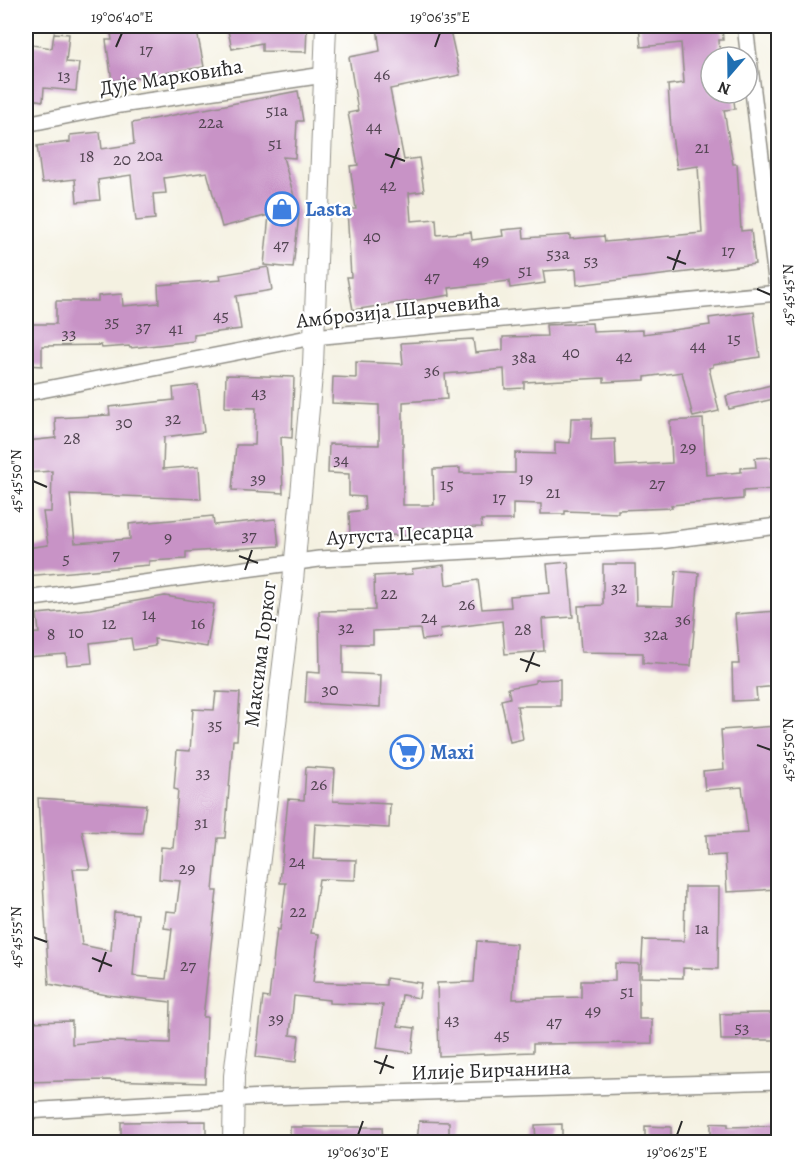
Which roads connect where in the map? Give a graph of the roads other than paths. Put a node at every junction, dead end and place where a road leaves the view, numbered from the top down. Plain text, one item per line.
1 (326, 26) edge
2 (745, 26) edge
3 (324, 75) junction
4 (26, 124) edge
5 (778, 295) edge
6 (313, 337) junction
7 (26, 393) edge
8 (778, 526) edge
9 (294, 562) junction
10 (26, 599) edge
11 (778, 1081) edge
12 (233, 1099) junction
13 (26, 1111) edge
14 (233, 1143) edge

1 - 3 street, Максима Горког
2 - 5 street
3 - 4 street, Дује Марковића
3 - 6 street, Максима Горког
5 - 6 street, Амброзија Шарчевића
6 - 7 street, Амброзија Шарчевића
6 - 9 street, Максима Горког
8 - 9 street, Аугуста Цесарца
9 - 10 street, Аугуста Цесарца
9 - 12 street, Максима Горког
11 - 12 street, Илије Бирчанина
12 - 13 street, Илије Бирчанина
12 - 14 street, Максима Горког

